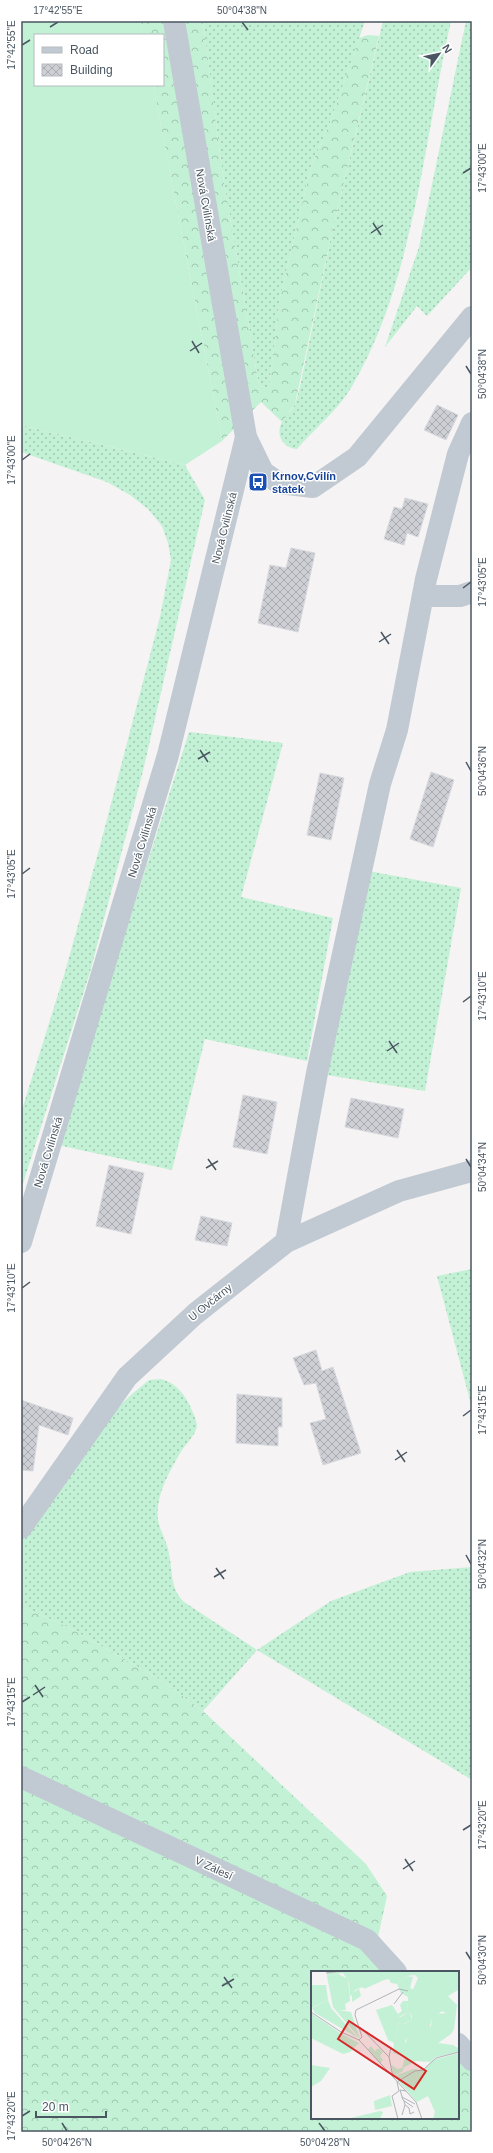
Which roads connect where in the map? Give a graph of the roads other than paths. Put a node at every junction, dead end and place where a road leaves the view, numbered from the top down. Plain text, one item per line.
1 (174, 21) edge
2 (472, 317) edge
3 (472, 423) edge
4 (246, 437) junction
5 (472, 592) edge
6 (424, 596) junction
7 (472, 1171) edge
8 (21, 1242) edge
9 (286, 1242) junction
10 (21, 1528) edge
11 (21, 1777) edge
12 (395, 1971) edge
13 (459, 2045) edge
14 (472, 2060) edge

1 - 4 street, Nová Cvilínská
2 - 4 street, Nová Cvilínská
3 - 6 street
4 - 8 street, Nová Cvilínská
5 - 6 street
6 - 9 street
7 - 9 street, U Ovčárny
9 - 10 street, U Ovčárny
11 - 12 street, V Zálesí
13 - 14 street

